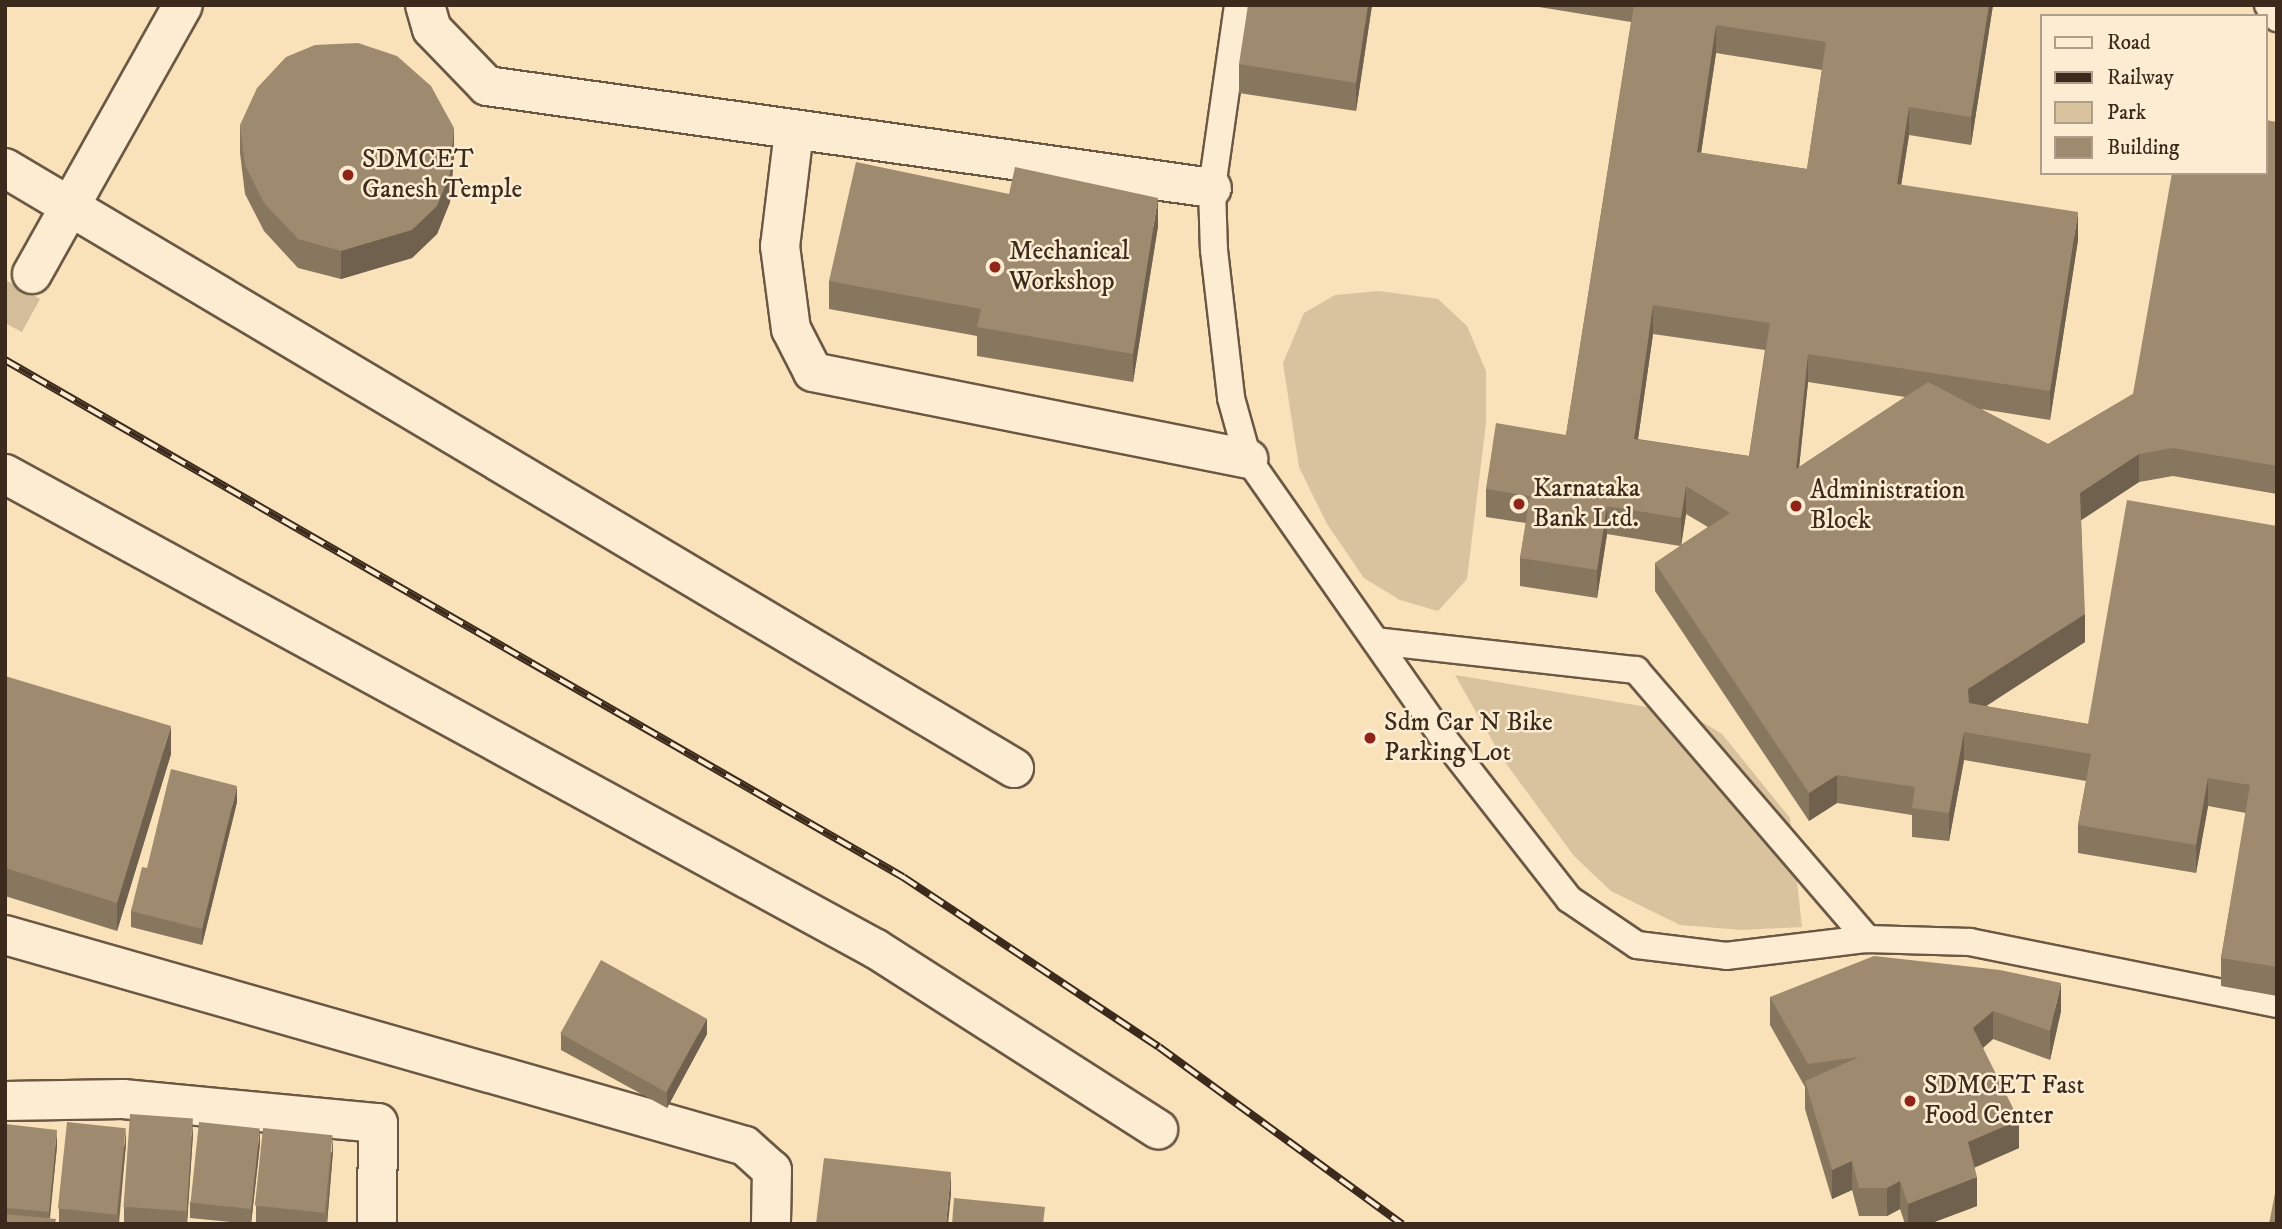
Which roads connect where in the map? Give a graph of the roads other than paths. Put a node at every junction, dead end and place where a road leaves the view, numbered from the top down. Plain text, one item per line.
1 (183, 5) edge
2 (425, 5) edge
3 (1238, 5) edge
4 (2268, 5) edge
5 (2277, 18) edge
6 (794, 131) junction
7 (5, 168) edge
8 (1212, 188) junction
9 (68, 203) junction
10 (32, 274) tunnel mouth
11 (1248, 459) junction
12 (5, 474) edge
13 (1376, 641) junction
14 (1014, 768) dead end
15 (5, 935) edge
16 (1867, 939) junction
17 (2277, 1004) edge
18 (5, 1101) edge
19 (1158, 1129) dead end
20 (377, 1224) edge
21 (771, 1224) edge

1 - 9 street
2 - 6 street
3 - 8 lane
4 - 5 lane
6 - 8 street
6 - 11 street
7 - 9 street
8 - 11 lane
9 - 10 street
9 - 14 street
11 - 13 lane
12 - 19 street
13 - 16 lane
13 - 16 lane
15 - 21 street
16 - 17 lane
18 - 20 street

